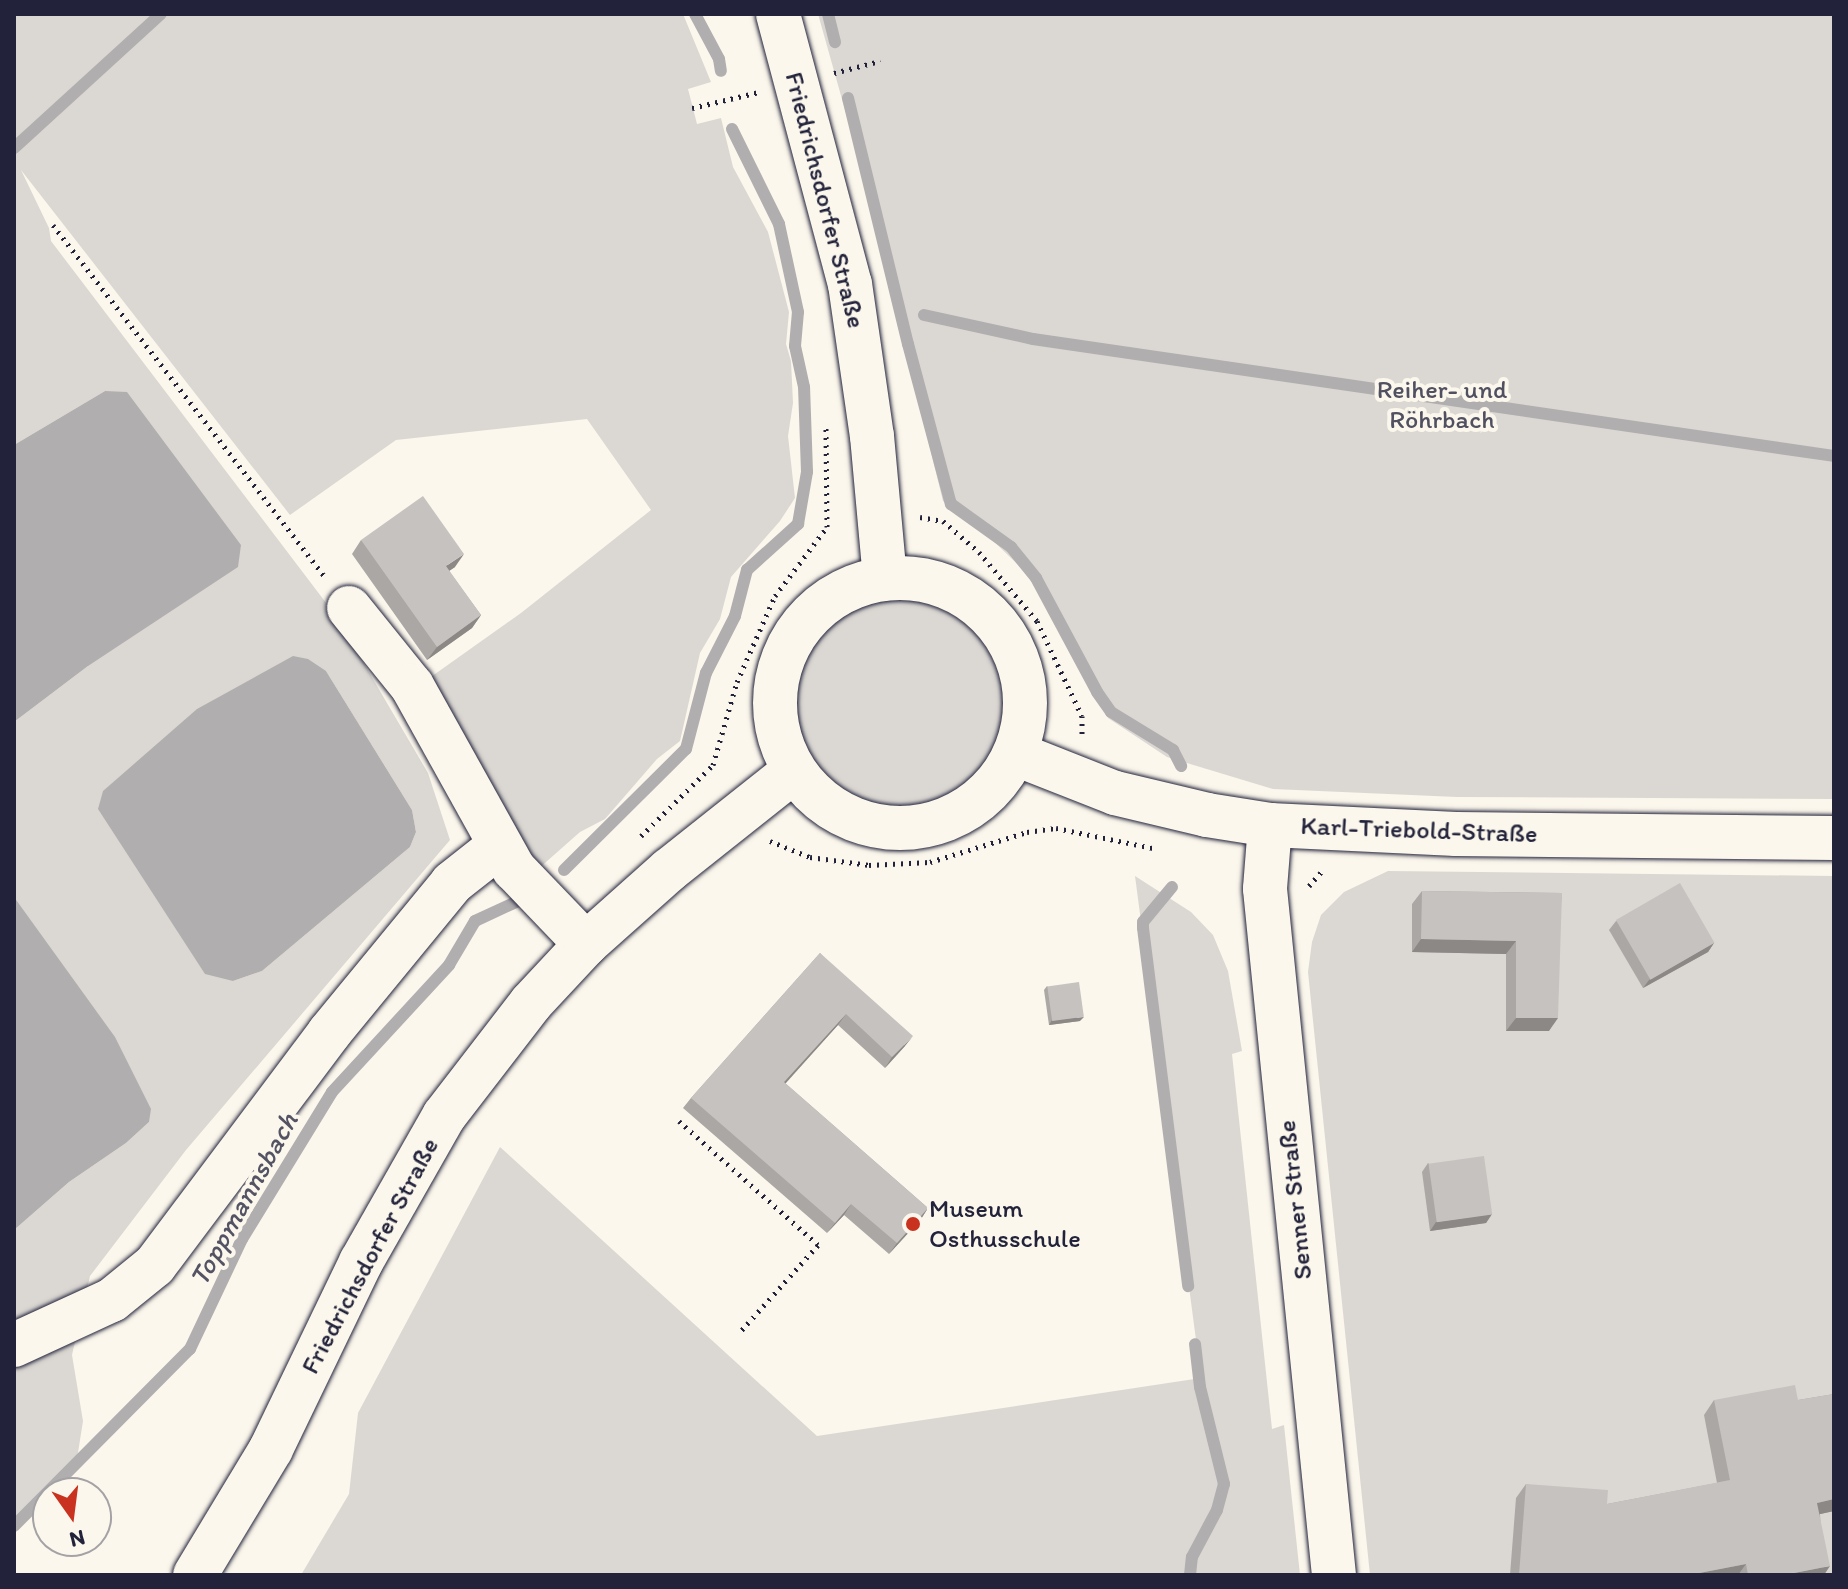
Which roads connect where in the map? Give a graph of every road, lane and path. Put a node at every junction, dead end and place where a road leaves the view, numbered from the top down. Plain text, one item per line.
1 (778, 14) edge
2 (53, 225) dead end
3 (880, 521) junction
4 (885, 578) junction
5 (349, 608) joint
6 (1016, 754) junction
7 (713, 765) dead end
8 (794, 771) junction
9 (1071, 779) junction
10 (744, 809) junction
11 (1270, 825) junction
12 (1834, 838) edge
13 (499, 846) junction
14 (586, 944) junction
15 (679, 1121) dead end
16 (739, 1333) dead end
17 (14, 1345) edge
18 (195, 1575) edge
19 (1334, 1575) edge

1 - 3 main road, Friedrichsdorfer Straße
2 - 5 path
3 - 4 main road, Friedrichsdorfer Straße
3 - 7 path
3 - 9 path
4 - 6 main road
4 - 8 main road
5 - 13 main road
6 - 8 main road
6 - 9 main road, Karl-Triebold-Straße
8 - 10 main road, Friedrichsdorfer Straße
9 - 10 path
9 - 11 main road, Karl-Triebold-Straße
10 - 14 main road, Friedrichsdorfer Straße
11 - 12 main road, Karl-Triebold-Straße
11 - 19 main road, Senner Straße
13 - 14 main road
13 - 17 main road
14 - 18 main road, Friedrichsdorfer Straße
15 - 16 path

